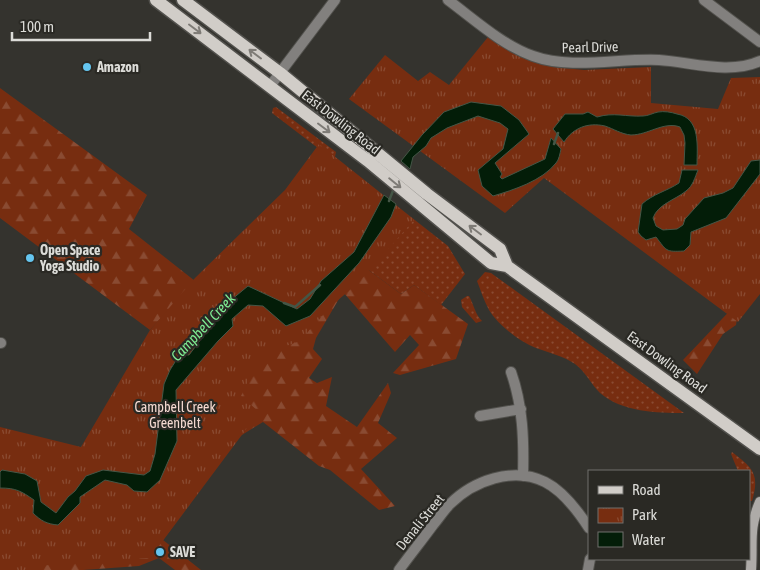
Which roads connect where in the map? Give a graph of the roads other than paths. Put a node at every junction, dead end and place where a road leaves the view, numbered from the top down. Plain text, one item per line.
1 (156, 0) edge
2 (183, 0) edge
3 (335, 0) edge
4 (448, 0) edge
5 (704, 0) edge
6 (760, 42) edge
7 (760, 61) edge
8 (280, 73) junction
9 (270, 86) junction
10 (371, 156) junction
11 (511, 372) dead end
12 (520, 409) junction
13 (480, 416) dead end
14 (760, 449) edge
15 (523, 476) junction
16 (760, 502) edge
17 (588, 526) edge
18 (399, 570) edge
19 (751, 570) edge

1 -> 9 main road, East Dowling Road
8 -> 2 main road, East Dowling Road
3 - 8 street
4 - 7 street, Pearl Drive
5 - 6 street
8 - 9 street
8 - 10 main road, East Dowling Road
9 -> 10 main road, East Dowling Road
10 - 14 main road, East Dowling Road
11 - 12 street
12 - 13 street
12 - 15 street
15 - 17 street, Denali Street
15 - 18 street, Denali Street
16 - 19 street

